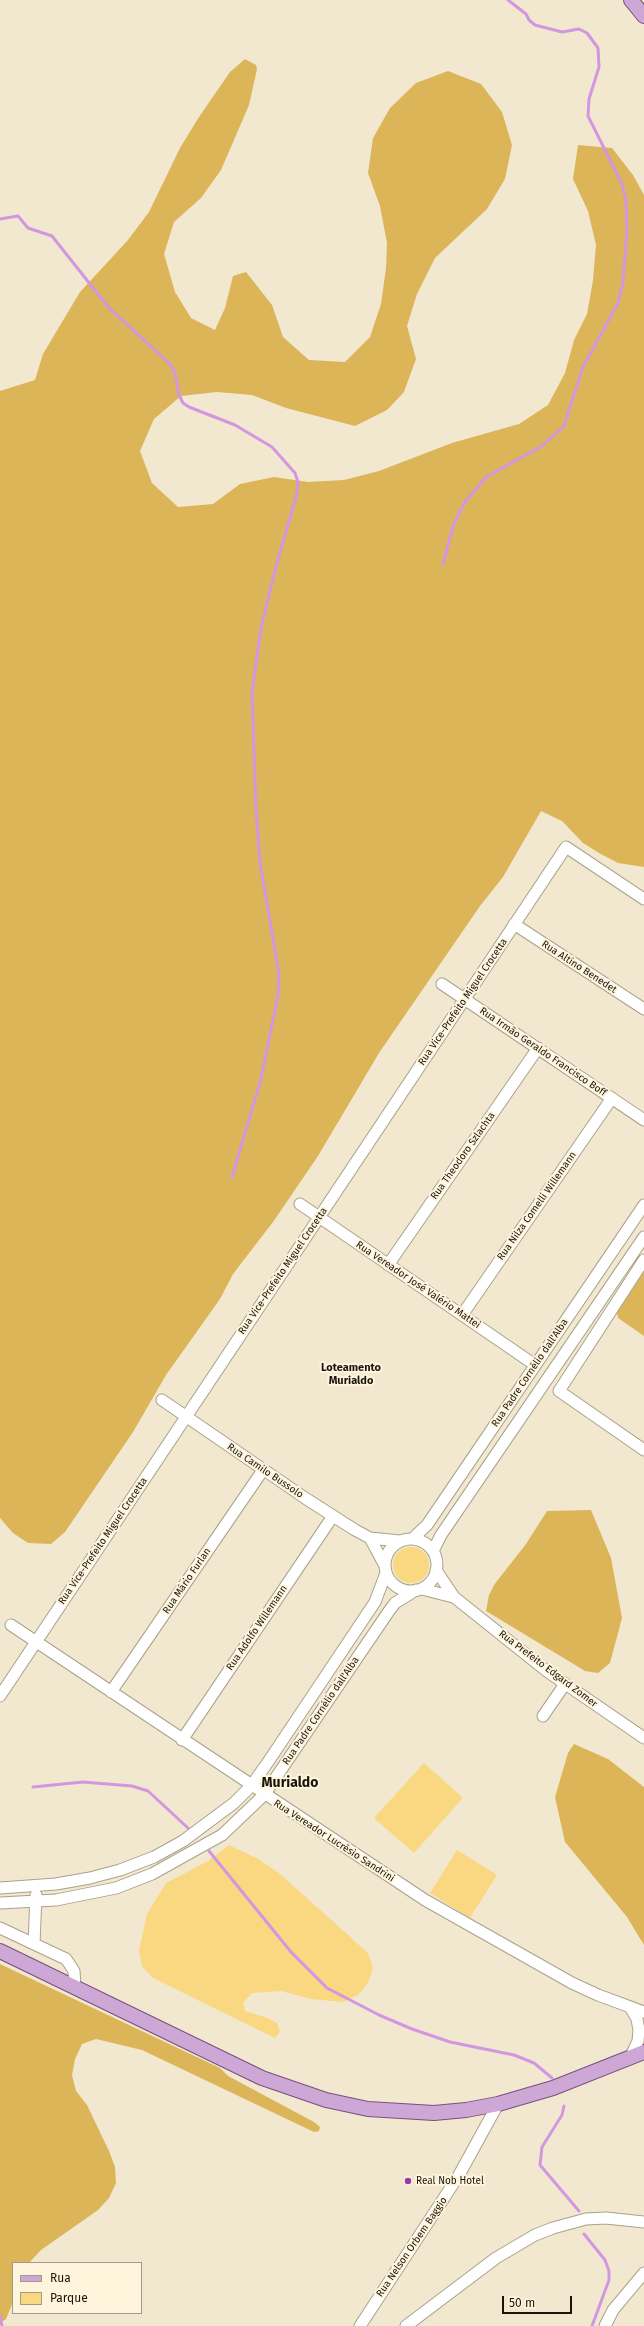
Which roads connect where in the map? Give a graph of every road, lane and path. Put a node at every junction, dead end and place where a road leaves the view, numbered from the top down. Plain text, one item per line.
1 (631, 0) edge
2 (644, 16) edge
3 (644, 899) edge
4 (514, 924) junction
5 (442, 984) dead end
6 (465, 999) junction
7 (644, 1010) edge
8 (538, 1048) junction
9 (612, 1098) junction
10 (644, 1120) edge
11 (300, 1204) dead end
12 (644, 1205) edge
13 (319, 1217) junction
14 (644, 1237) edge
15 (644, 1260) edge
16 (388, 1265) junction
17 (462, 1315) junction
18 (535, 1365) junction
19 (162, 1400) dead end
20 (186, 1417) junction
21 (644, 1450) edge
22 (263, 1470) junction
23 (333, 1516) junction
24 (370, 1538) junction
25 (412, 1539) junction
26 (400, 1541) junction
27 (433, 1551) junction
28 (385, 1570) junction
29 (436, 1570) junction
30 (419, 1590) junction
31 (454, 1597) junction
32 (11, 1625) dead end
33 (36, 1642) junction
34 (565, 1684) junction
35 (111, 1692) junction
36 (0, 1696) edge
37 (543, 1716) dead end
38 (644, 1738) edge
39 (182, 1740) junction
40 (251, 1786) junction
41 (264, 1795) junction
42 (35, 1887) junction
43 (0, 1888) edge
44 (37, 1902) junction
45 (0, 1903) edge
46 (0, 1928) edge
47 (34, 1944) junction
48 (0, 1951) edge
49 (75, 1987) junction
50 (630, 2007) junction
51 (644, 2012) edge
52 (644, 2052) edge
53 (630, 2058) junction
54 (498, 2104) junction
55 (644, 2222) edge
56 (644, 2273) edge
57 (360, 2326) edge
58 (406, 2326) edge
59 (605, 2326) edge

1 - 2 main road
3 - 4 street, Rua Vice-Prefeito Miguel Crocetta
4 - 6 street, Rua Vice-Prefeito Miguel Crocetta
4 - 7 street, Rua Altino Benedet
5 - 6 street, Rua Irmão Geraldo Francisco Boff
6 - 8 street, Rua Irmão Geraldo Francisco Boff
6 - 13 street, Rua Vice-Prefeito Miguel Crocetta
8 - 9 street, Rua Irmão Geraldo Francisco Boff
8 - 16 street, Rua Theodoro Szlachta
9 - 10 street, Rua Irmão Geraldo Francisco Boff
9 - 17 street, Rua Nilza Comelli Willemann
11 - 13 street, Rua Vereador José Valério Mattei
12 - 18 street, Rua Padre Cornélio dall'Alba
13 - 16 street, Rua Vereador José Valério Mattei
13 - 20 street, Rua Vice-Prefeito Miguel Crocetta
14 - 27 street, Rua Padre Cornélio dall'Alba
15 - 21 street
16 - 17 street, Rua Vereador José Valério Mattei
17 - 18 street, Rua Vereador José Valério Mattei
18 - 25 street, Rua Padre Cornélio dall'Alba
19 - 20 street, Rua Camilo Bussolo
20 - 22 street, Rua Camilo Bussolo
20 - 33 street, Rua Vice-Prefeito Miguel Crocetta
22 - 23 street, Rua Camilo Bussolo
22 - 35 street, Rua Mário Furlan
23 - 24 street, Rua Camilo Bussolo
23 - 39 street, Rua Adolfo Willemann
24 - 26 street, Rua Camilo Bussolo
24 - 28 street
25 - 26 street
25 - 27 street
26 - 28 street
27 - 29 street
28 - 30 street
28 - 40 street, Rua Padre Cornélio dall'Alba
29 - 30 street
29 - 31 street, Rua Prefeito Edgard Zomer
30 - 31 street, Rua Prefeito Edgard Zomer
30 - 41 street, Rua Padre Cornélio dall'Alba
31 - 34 street, Rua Prefeito Edgard Zomer
32 - 33 street, Rua Vereador Lucrésio Sandrini
33 - 35 street, Rua Vereador Lucrésio Sandrini
33 - 36 street, Rua Vice-Prefeito Miguel Crocetta
34 - 37 street
34 - 38 street, Rua Prefeito Edgard Zomer
35 - 39 street, Rua Vereador Lucrésio Sandrini
39 - 40 street, Rua Vereador Lucrésio Sandrini
40 - 41 street, Rua Vereador Lucrésio Sandrini
40 - 42 street, Rua Padre Cornélio dall'Alba
41 - 44 street, Rua Padre Cornélio dall'Alba
41 - 50 street, Rua Vereador Lucrésio Sandrini
42 - 43 street, Rua Padre Cornélio dall'Alba
42 - 44 street
44 - 45 street, Rua Padre Cornélio dall'Alba
44 - 47 street
46 - 47 street
47 - 49 street
48 - 49 main road
49 - 54 main road
50 - 51 street, Rua Vereador Lucrésio Sandrini
50 - 53 street
52 - 53 main road
53 - 54 main road
54 - 57 street, Rua Nelson Orbem Baggio
55 - 58 street
56 - 59 street

